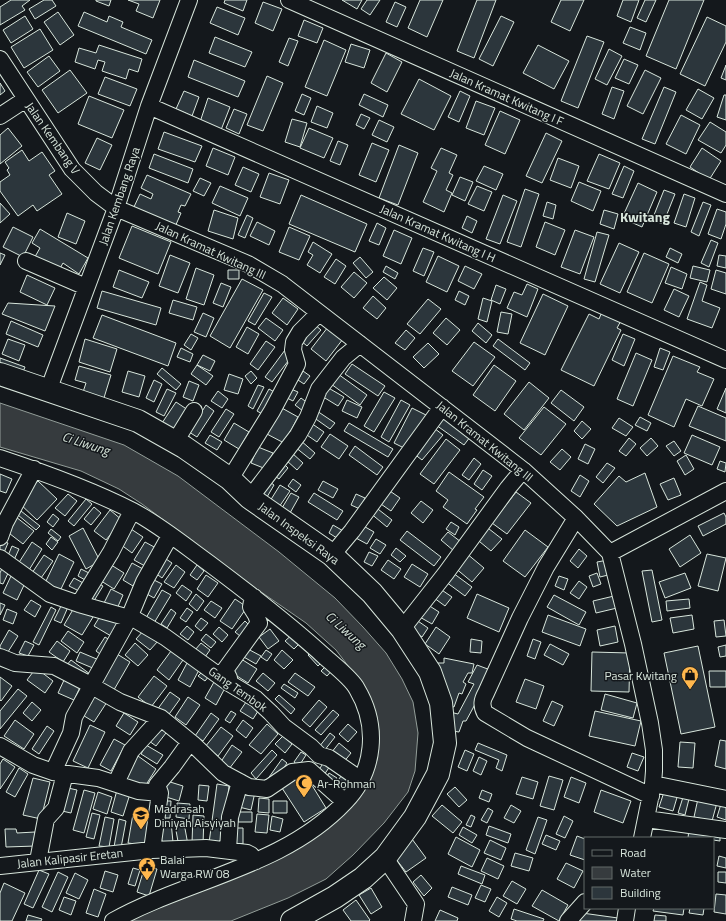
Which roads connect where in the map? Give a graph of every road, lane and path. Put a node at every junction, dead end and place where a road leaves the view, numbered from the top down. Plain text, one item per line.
1 (188, 0) edge
2 (289, 0) edge
3 (0, 59) edge
4 (26, 100) junction
5 (149, 106) junction
6 (0, 116) edge
7 (726, 194) edge
8 (116, 208) junction
9 (26, 261) dead end
10 (86, 287) junction
11 (319, 313) junction
12 (360, 344) junction
13 (726, 360) edge
14 (0, 374) edge
15 (48, 391) junction
16 (442, 407) junction
17 (194, 411) dead end
18 (175, 442) junction
19 (0, 458) edge
20 (34, 469) junction
21 (523, 470) junction
22 (230, 480) junction
23 (726, 491) edge
24 (250, 498) junction
25 (132, 511) junction
26 (576, 518) junction
27 (172, 536) junction
28 (0, 538) edge
29 (610, 553) junction
30 (332, 555) junction
31 (0, 558) edge
32 (254, 597) junction
33 (79, 604) junction
34 (129, 618) junction
35 (402, 629) junction
36 (0, 657) edge
37 (229, 683) junction
38 (91, 685) junction
39 (160, 718) junction
40 (190, 742) junction
41 (0, 746) edge
42 (59, 773) junction
43 (361, 780) junction
44 (240, 782) junction
45 (116, 783) junction
46 (652, 790) junction
47 (160, 792) junction
48 (726, 800) edge
49 (345, 802) junction
50 (646, 819) junction
51 (726, 830) edge
52 (642, 837) edge
53 (152, 850) junction
54 (228, 850) junction
55 (385, 858) junction
56 (38, 861) junction
57 (256, 861) junction
58 (0, 866) edge
59 (584, 903) edge
60 (627, 909) edge
61 (113, 921) edge
62 (292, 921) edge
63 (413, 921) edge
64 (568, 921) edge
65 (625, 921) edge

1 - 5 street, Jalan Kembang Raya
2 - 7 street, Jalan Kramat Kwitang I F
3 - 4 street, Jalan Kembang V
4 - 6 street
4 - 8 street, Jalan Kembang V
5 - 8 street, Jalan Kembang Raya
5 - 13 street, Jalan Kramat Kwitang I H
8 - 10 street, Jalan Kembang Raya
8 - 11 street, Jalan Kramat Kwitang III
9 - 10 street
10 - 15 street, Jalan Kembang Raya
11 - 12 street, Jalan Kramat Kwitang III
11 - 22 street
12 - 16 street, Jalan Kramat Kwitang III
12 - 24 street
14 - 15 street, Jalan Inspeksi Raya
15 - 18 street, Jalan Inspeksi Raya
16 - 21 street, Jalan Kramat Kwitang III
16 - 30 street
17 - 18 street
18 - 22 street, Jalan Inspeksi Raya
19 - 20 street
20 - 25 street
20 - 28 street
21 - 26 street, Jalan Kramat Kwitang III
21 - 35 street
22 - 24 street, Jalan Inspeksi Raya
23 - 29 street
24 - 30 street, Jalan Inspeksi Raya
25 - 27 street
25 - 33 street
26 - 29 street, Jalan Kramat Kwitang III
26 - 46 street
27 - 32 street
27 - 34 street
29 - 46 street, Jalan Kramat Kwitang III
30 - 35 street, Jalan Inspeksi Raya
31 - 33 street, Gang Tembok
32 - 37 street
32 - 43 street
33 - 34 street, Gang Tembok
34 - 37 street, Gang Tembok
34 - 38 street
35 - 55 street, Jalan Inspeksi Raya
36 - 38 street
37 - 43 street, Gang Tembok
38 - 39 street
38 - 42 street
39 - 40 street
39 - 45 street
40 - 44 street
40 - 47 street
41 - 42 street
42 - 45 street
42 - 56 street
43 - 49 street
44 - 49 street
44 - 54 street
45 - 47 street
46 - 48 street
46 - 50 street, Jalan Kramat Kwitang III
47 - 53 street
49 - 57 street
50 - 51 street
50 - 52 street, Jalan Kramat Kwitang III
53 - 54 street, Jalan Kalipasir Eretan
53 - 56 street, Jalan Kalipasir Eretan
54 - 57 street, Jalan Kalipasir Eretan
55 - 62 street, Jalan Inspeksi Raya
55 - 63 street
56 - 58 street, Jalan Kalipasir Eretan
57 - 61 street
59 - 64 street
60 - 65 street

